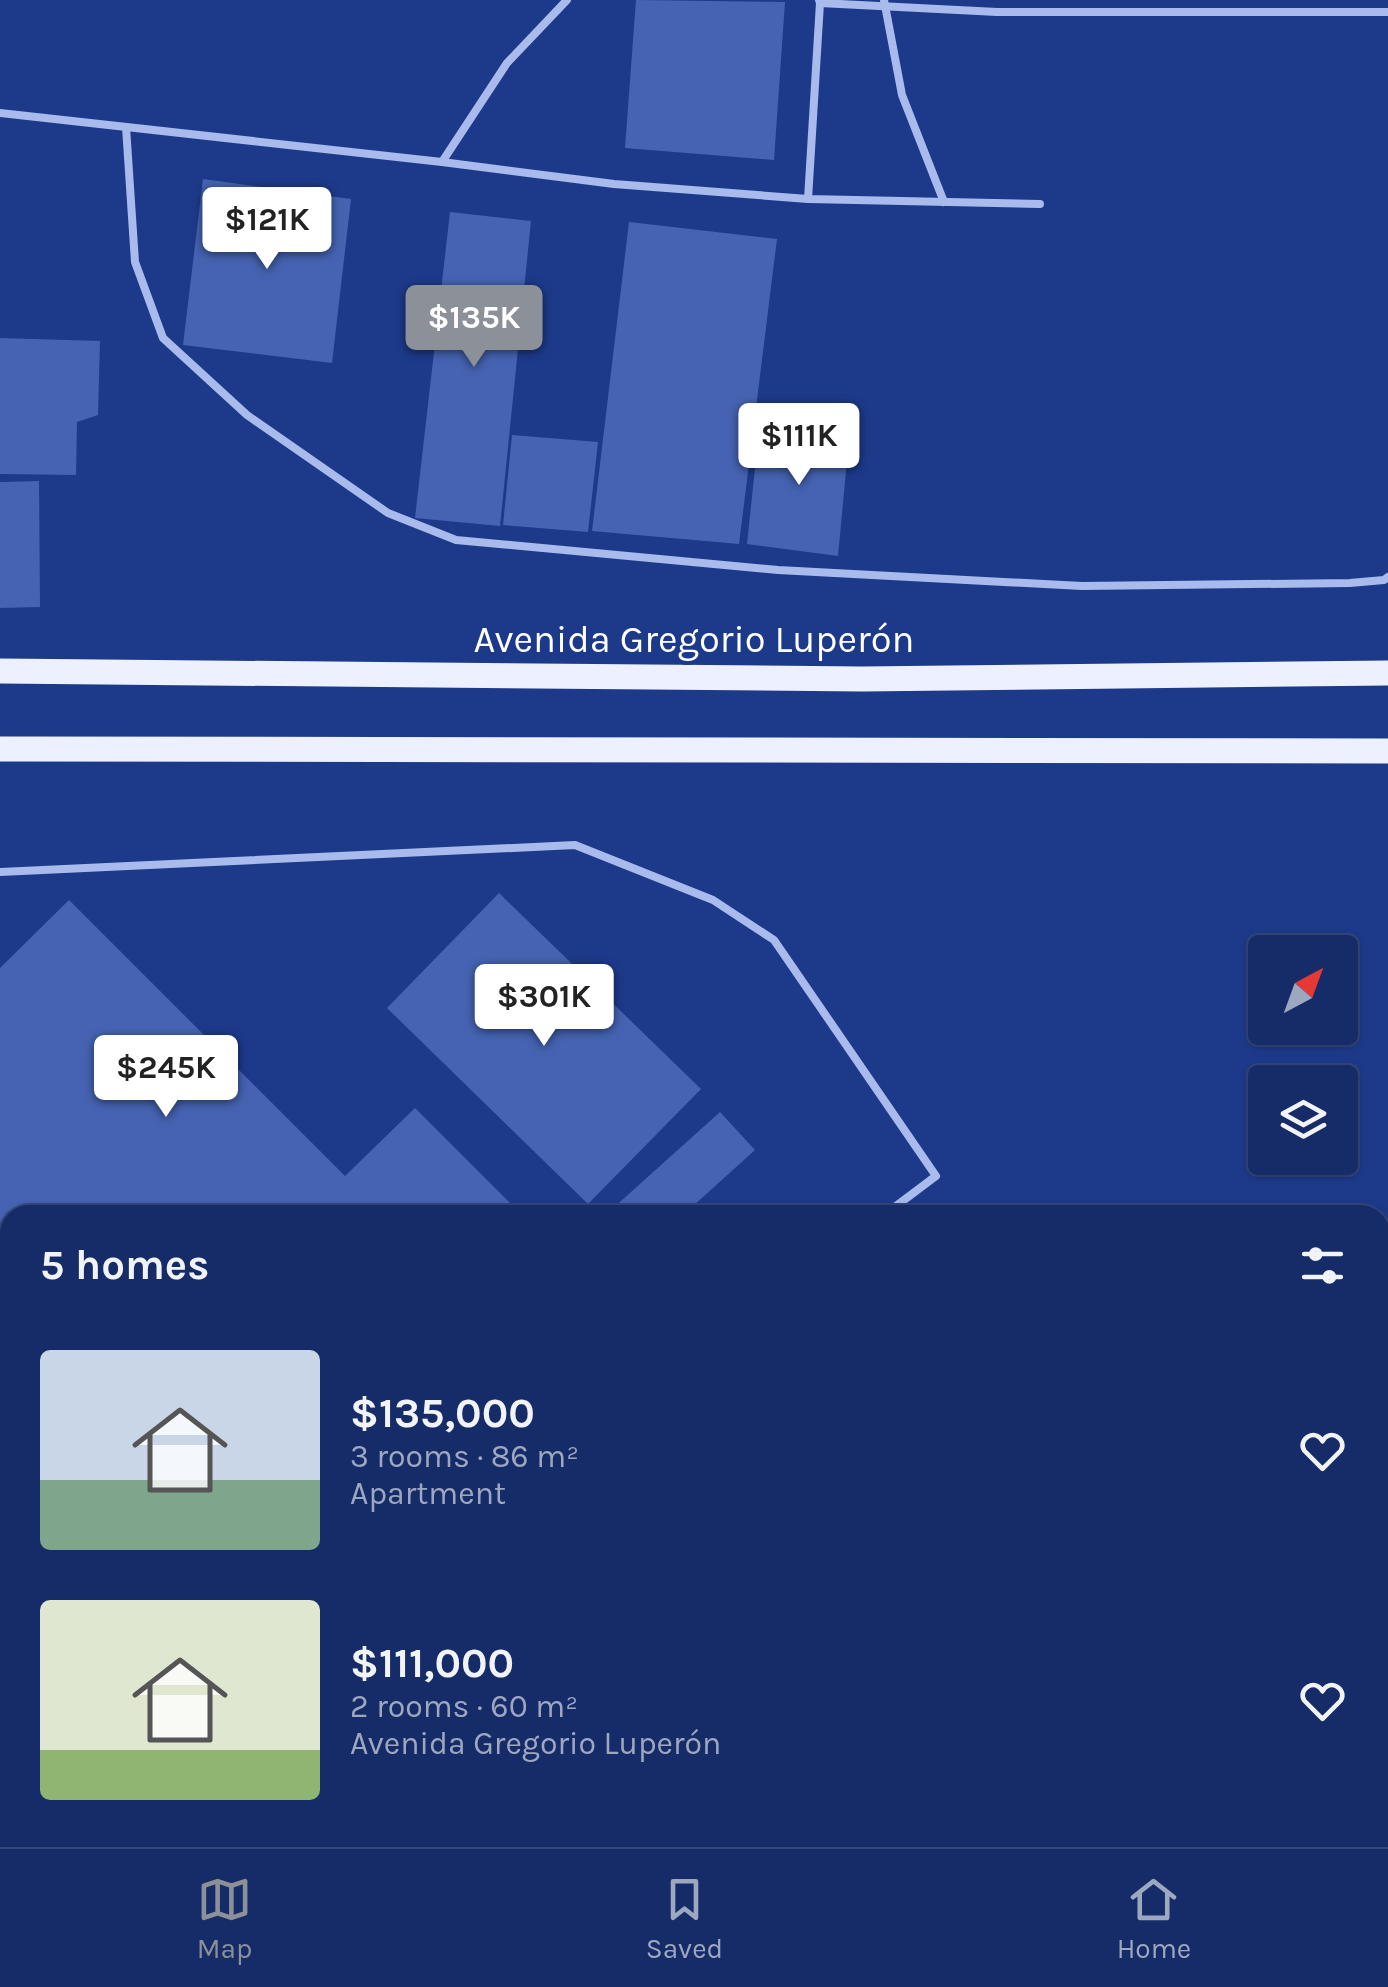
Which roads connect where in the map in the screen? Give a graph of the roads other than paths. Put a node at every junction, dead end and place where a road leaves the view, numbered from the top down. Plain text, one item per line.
1 (568, 0) edge
2 (819, 1) edge
3 (884, 3) edge
4 (1388, 12) edge
5 (0, 114) edge
6 (126, 128) junction
7 (442, 162) junction
8 (808, 199) junction
9 (944, 202) junction
10 (1040, 204) dead end
11 (1388, 577) edge
12 (0, 671) edge
13 (1388, 673) edge
14 (0, 749) edge
15 (1388, 751) edge
16 (0, 872) edge
17 (897, 1205) edge

1 - 7 lane
2 - 3 lane
2 - 8 lane
3 - 4 lane
3 - 9 lane
5 - 6 lane
6 - 7 lane
6 - 11 lane
7 - 8 lane
8 - 9 lane
9 - 10 lane
12 - 13 main road, Avenida Gregorio Luperón
14 - 15 main road
16 - 17 lane

